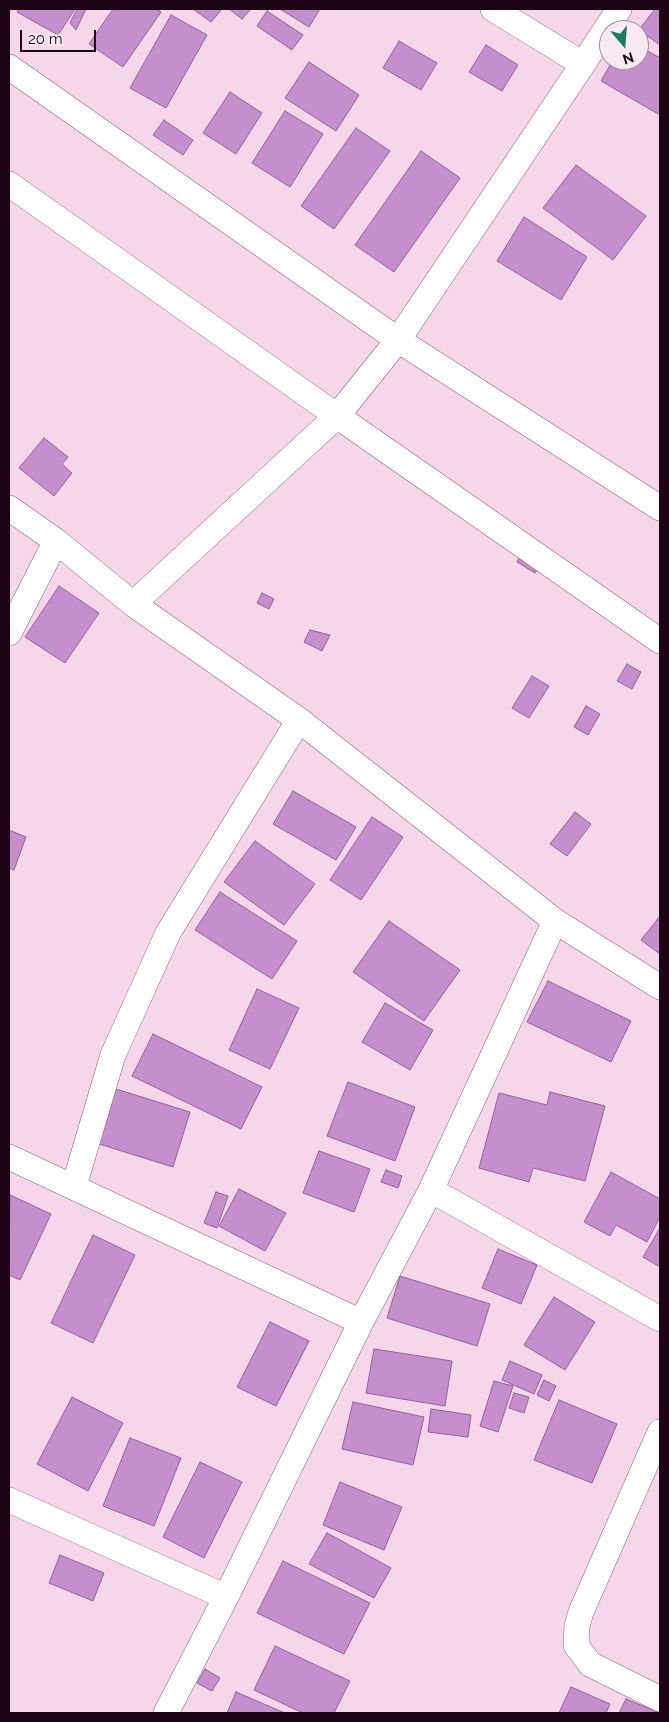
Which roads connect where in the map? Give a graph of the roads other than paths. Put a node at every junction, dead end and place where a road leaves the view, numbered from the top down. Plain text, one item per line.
1 (493, 9) edge
2 (619, 9) edge
3 (583, 64) junction
4 (9, 67) edge
5 (9, 184) edge
6 (398, 340) junction
7 (337, 416) junction
8 (9, 508) edge
9 (660, 508) edge
10 (56, 541) junction
11 (134, 604) junction
12 (9, 633) edge
13 (660, 641) edge
14 (299, 720) junction
15 (555, 921) junction
16 (660, 987) edge
17 (9, 1157) edge
18 (74, 1186) junction
19 (431, 1190) junction
20 (660, 1319) edge
21 (361, 1322) junction
22 (660, 1432) edge
23 (9, 1500) edge
24 (226, 1597) junction
25 (660, 1699) edge
26 (166, 1713) edge

1 - 3 street
2 - 3 street
3 - 6 street
4 - 6 street
5 - 7 street
6 - 7 street
6 - 9 street
7 - 11 street
7 - 13 street
8 - 10 street
10 - 11 street
10 - 12 street
11 - 14 street
14 - 15 street
14 - 18 street
15 - 16 street
15 - 19 street
17 - 18 street
18 - 21 street
19 - 20 street
19 - 21 street
21 - 24 street
22 - 25 street
23 - 24 street
24 - 26 street

